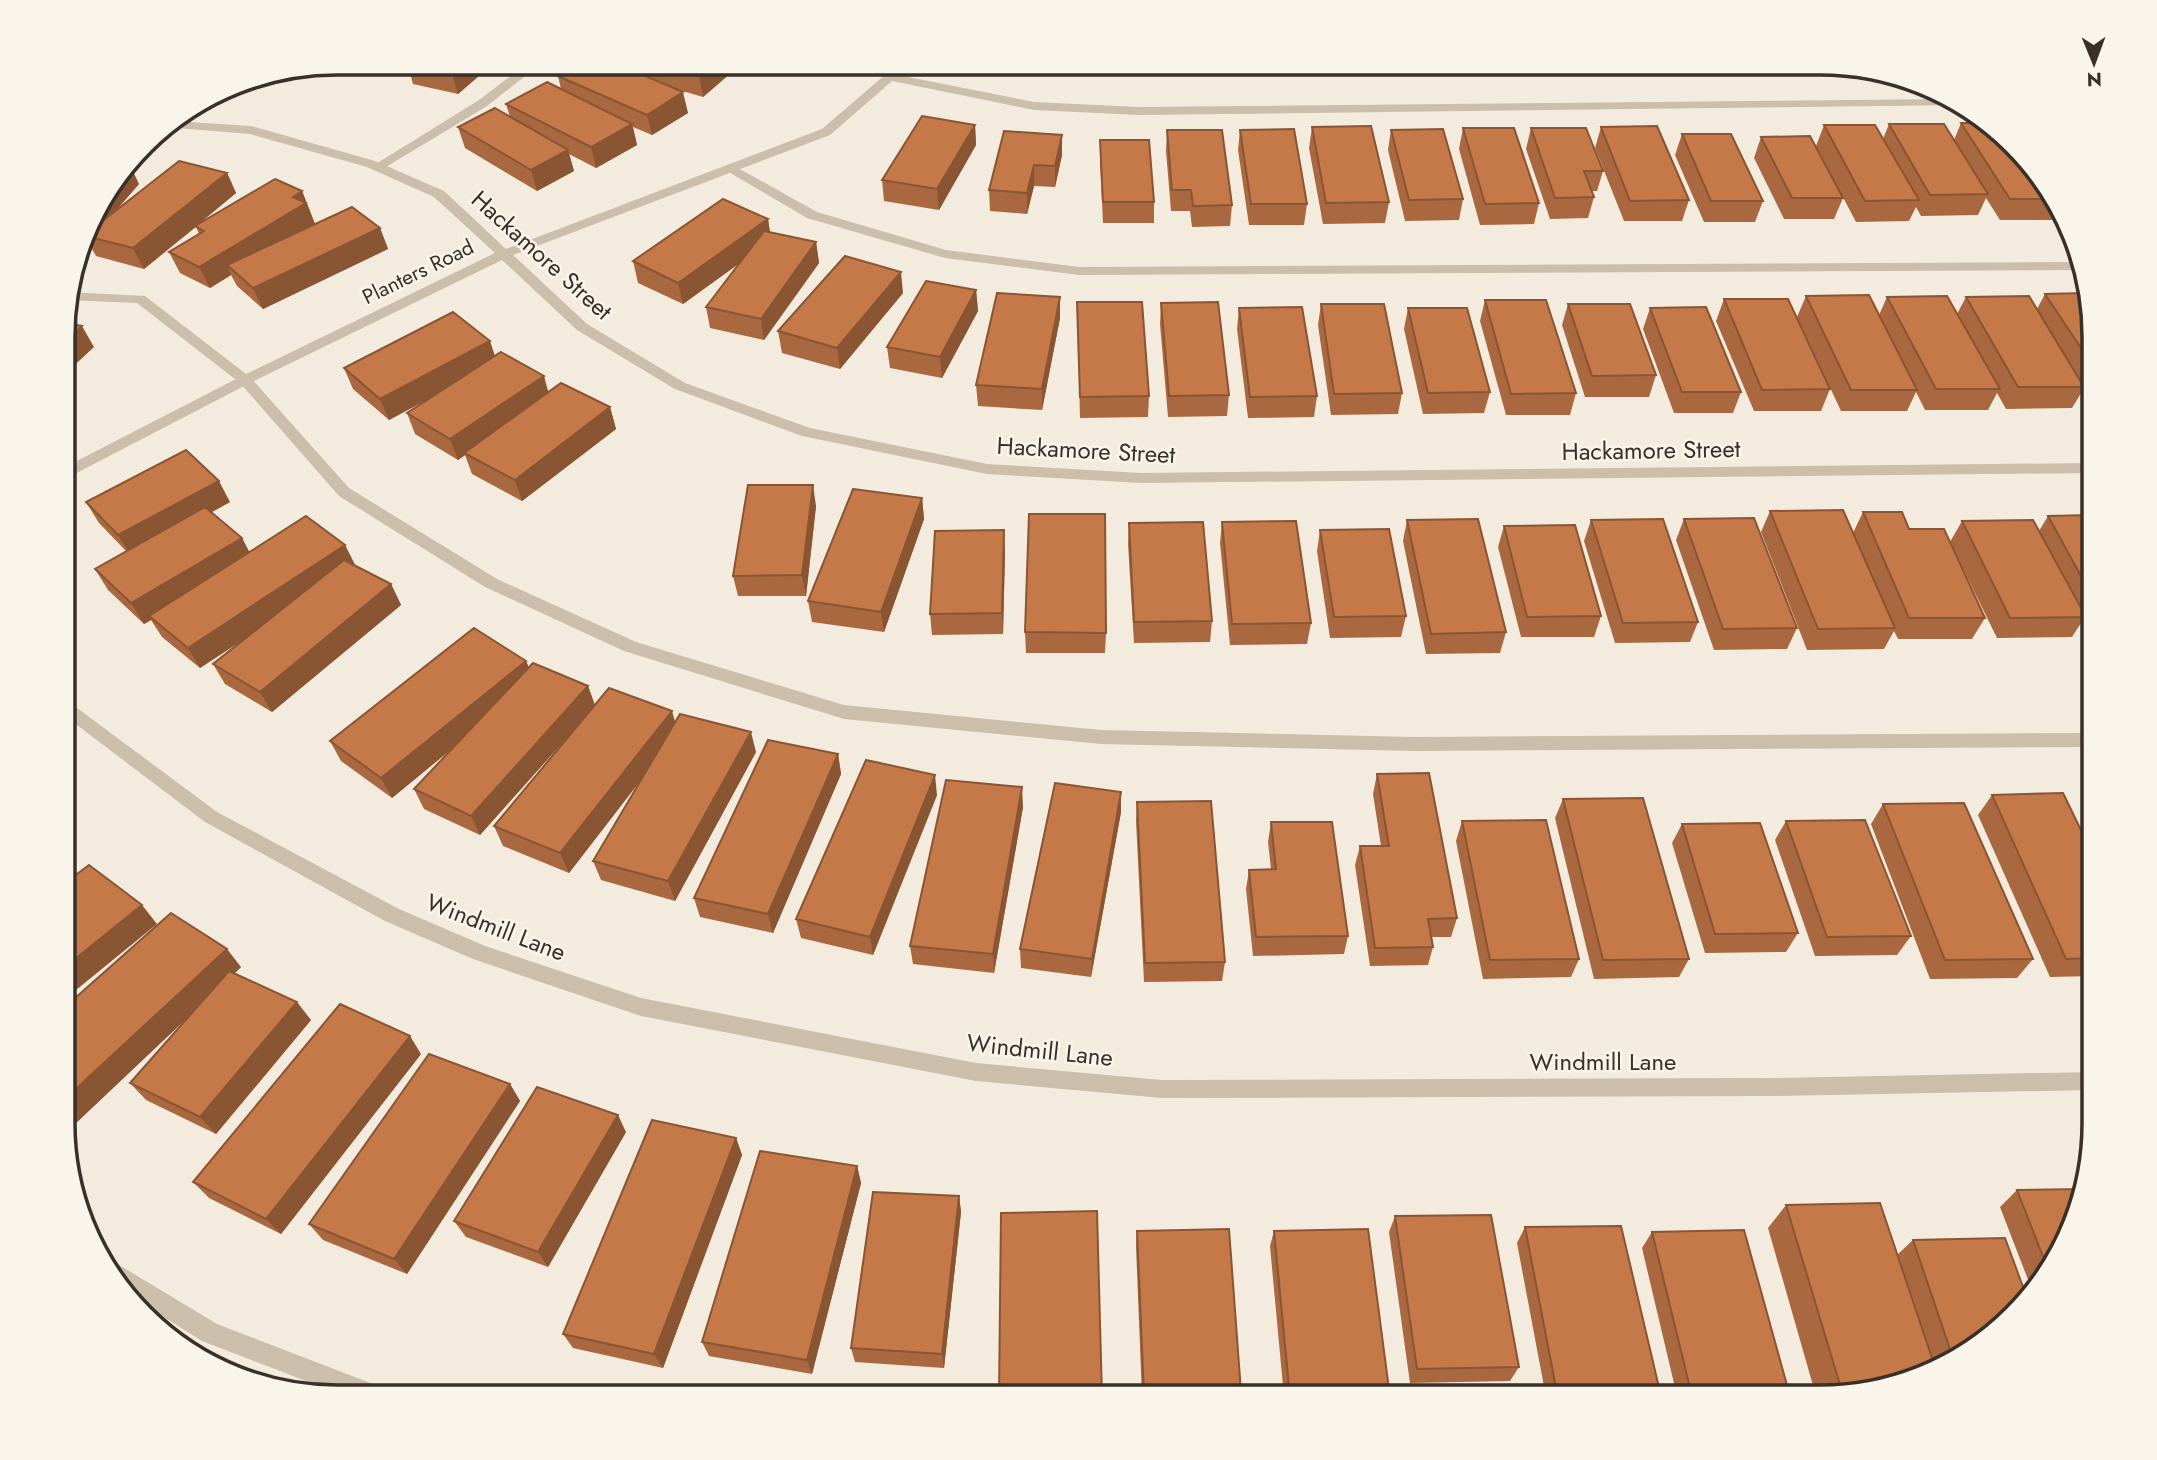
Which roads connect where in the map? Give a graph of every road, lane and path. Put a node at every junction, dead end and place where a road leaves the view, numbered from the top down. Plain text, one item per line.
1 (520, 75) edge
2 (890, 77) joint
3 (1938, 103) edge
4 (183, 125) edge
5 (377, 167) junction
6 (731, 168) junction
7 (506, 253) junction
8 (2072, 266) edge
9 (78, 296) edge
10 (245, 380) junction
11 (2082, 467) edge
12 (75, 469) edge
13 (75, 714) edge
14 (2082, 740) edge
15 (2082, 1081) edge
16 (130, 1283) edge
17 (346, 1385) edge

1 - 5 street
2 - 3 street
2 - 6 street, Planters Road
4 - 5 street, Hackamore Street
5 - 7 street, Hackamore Street
6 - 7 street, Planters Road
6 - 8 street
7 - 10 street, Planters Road
7 - 11 street, Hackamore Street
9 - 10 street
10 - 12 street, Planters Road
10 - 14 street
13 - 15 street, Windmill Lane
16 - 17 street

